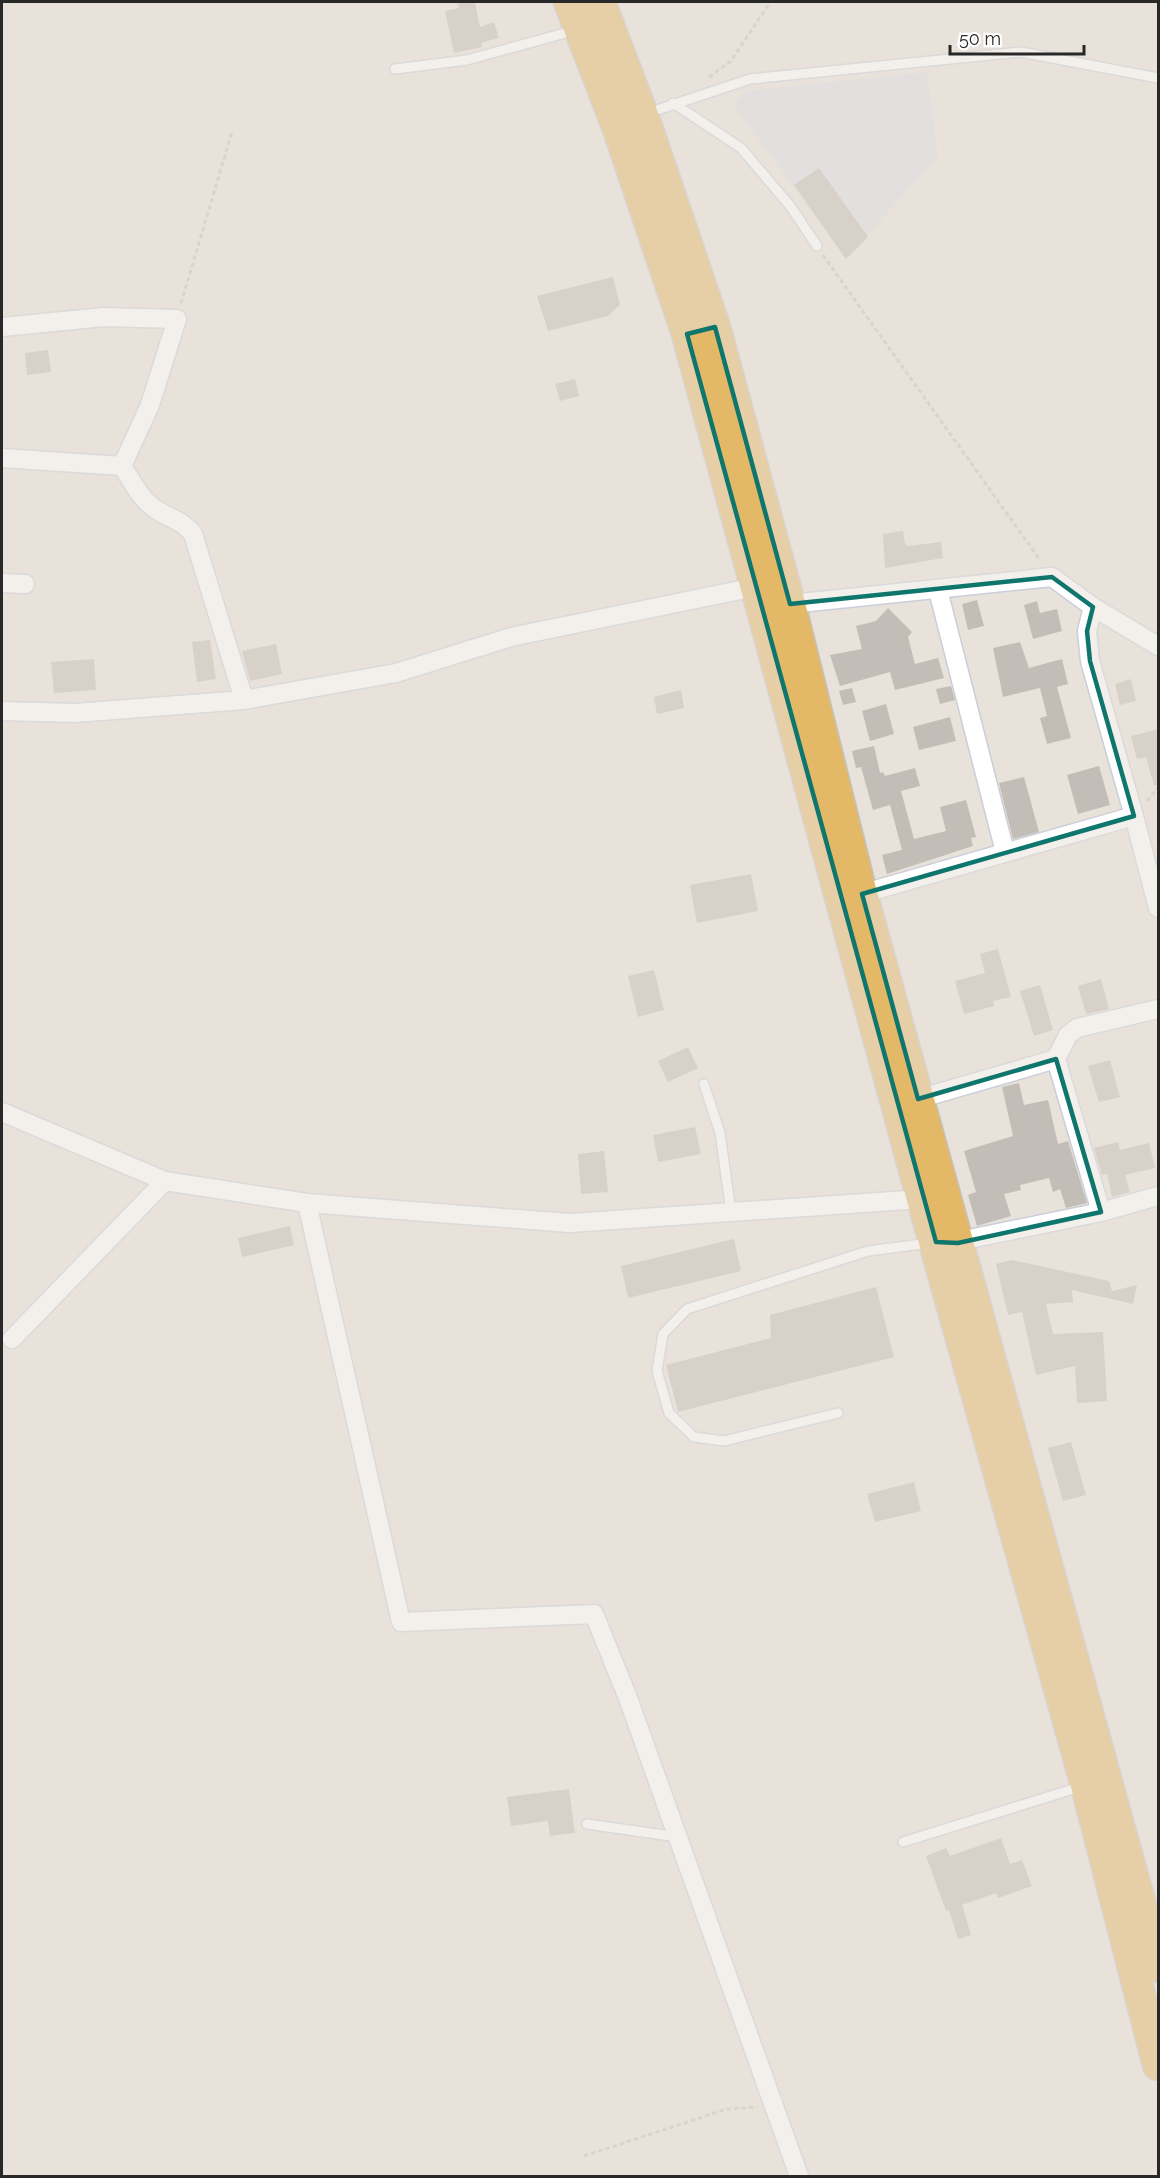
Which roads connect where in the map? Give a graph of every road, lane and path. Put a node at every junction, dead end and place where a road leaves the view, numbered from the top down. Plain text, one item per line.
1 (569, 2) edge
2 (770, 2) edge
3 (595, 20) edge
4 (395, 69) dead end
5 (1158, 78) edge
6 (715, 88) junction
7 (673, 103) junction
8 (643, 115) junction
9 (232, 132) dead end
10 (817, 246) joint
11 (177, 319) junction
12 (2, 327) edge
13 (716, 327) junction
14 (687, 334) junction
15 (729, 434) junction
16 (2, 458) edge
17 (122, 466) junction
18 (1052, 577) junction
19 (2, 583) edge
20 (25, 584) dead end
21 (755, 587) junction
22 (938, 590) junction
23 (790, 604) junction
24 (1093, 607) junction
25 (1158, 646) edge
26 (244, 700) junction
27 (2, 711) edge
28 (1134, 816) junction
29 (1005, 852) junction
30 (851, 897) junction
31 (1158, 908) edge
32 (1158, 1009) edge
33 (1056, 1059) junction
34 (704, 1084) dead end
35 (918, 1099) junction
36 (2, 1112) edge
37 (165, 1181) junction
38 (1158, 1196) edge
39 (922, 1199) junction
40 (307, 1203) junction
41 (731, 1212) junction
42 (1101, 1212) junction
43 (947, 1243) junction
44 (12, 1339) dead end
45 (837, 1413) dead end
46 (1086, 1785) junction
47 (587, 1824) dead end
48 (678, 1837) junction
49 (903, 1842) dead end
50 (1158, 1967) edge
51 (1158, 2065) edge
52 (774, 2106) junction
53 (584, 2156) dead end
54 (799, 2176) edge

1 - 3 main road
2 - 6 path
3 - 4 lane
3 - 8 main road
3 - 14 main road
5 - 6 lane
6 - 7 lane
7 - 8 lane
7 - 10 lane
8 - 13 main road
9 - 11 path
10 - 18 path
11 - 12 street
11 - 17 street
13 - 14 main road
13 - 15 main road
14 - 15 main road
15 - 21 main road
15 - 23 main road
16 - 17 street
17 - 26 street
18 - 22 street
18 - 24 street
19 - 20 street
21 - 26 street
21 - 30 main road
22 - 23 street
22 - 29 street
23 - 30 main road
24 - 25 street
24 - 28 street
26 - 27 street
28 - 29 street
28 - 31 street
29 - 30 street
30 - 35 main road
30 - 39 main road
32 - 33 street
33 - 35 street
33 - 42 street
34 - 41 lane
35 - 43 main road
36 - 37 street
37 - 40 street
37 - 44 street
38 - 42 street
39 - 41 street
39 - 43 main road
40 - 41 street
40 - 48 street
42 - 43 street
43 - 45 lane
43 - 46 main road
43 - 50 main road
46 - 49 lane
46 - 51 main road
47 - 48 lane
48 - 52 street
52 - 53 path
52 - 54 street

